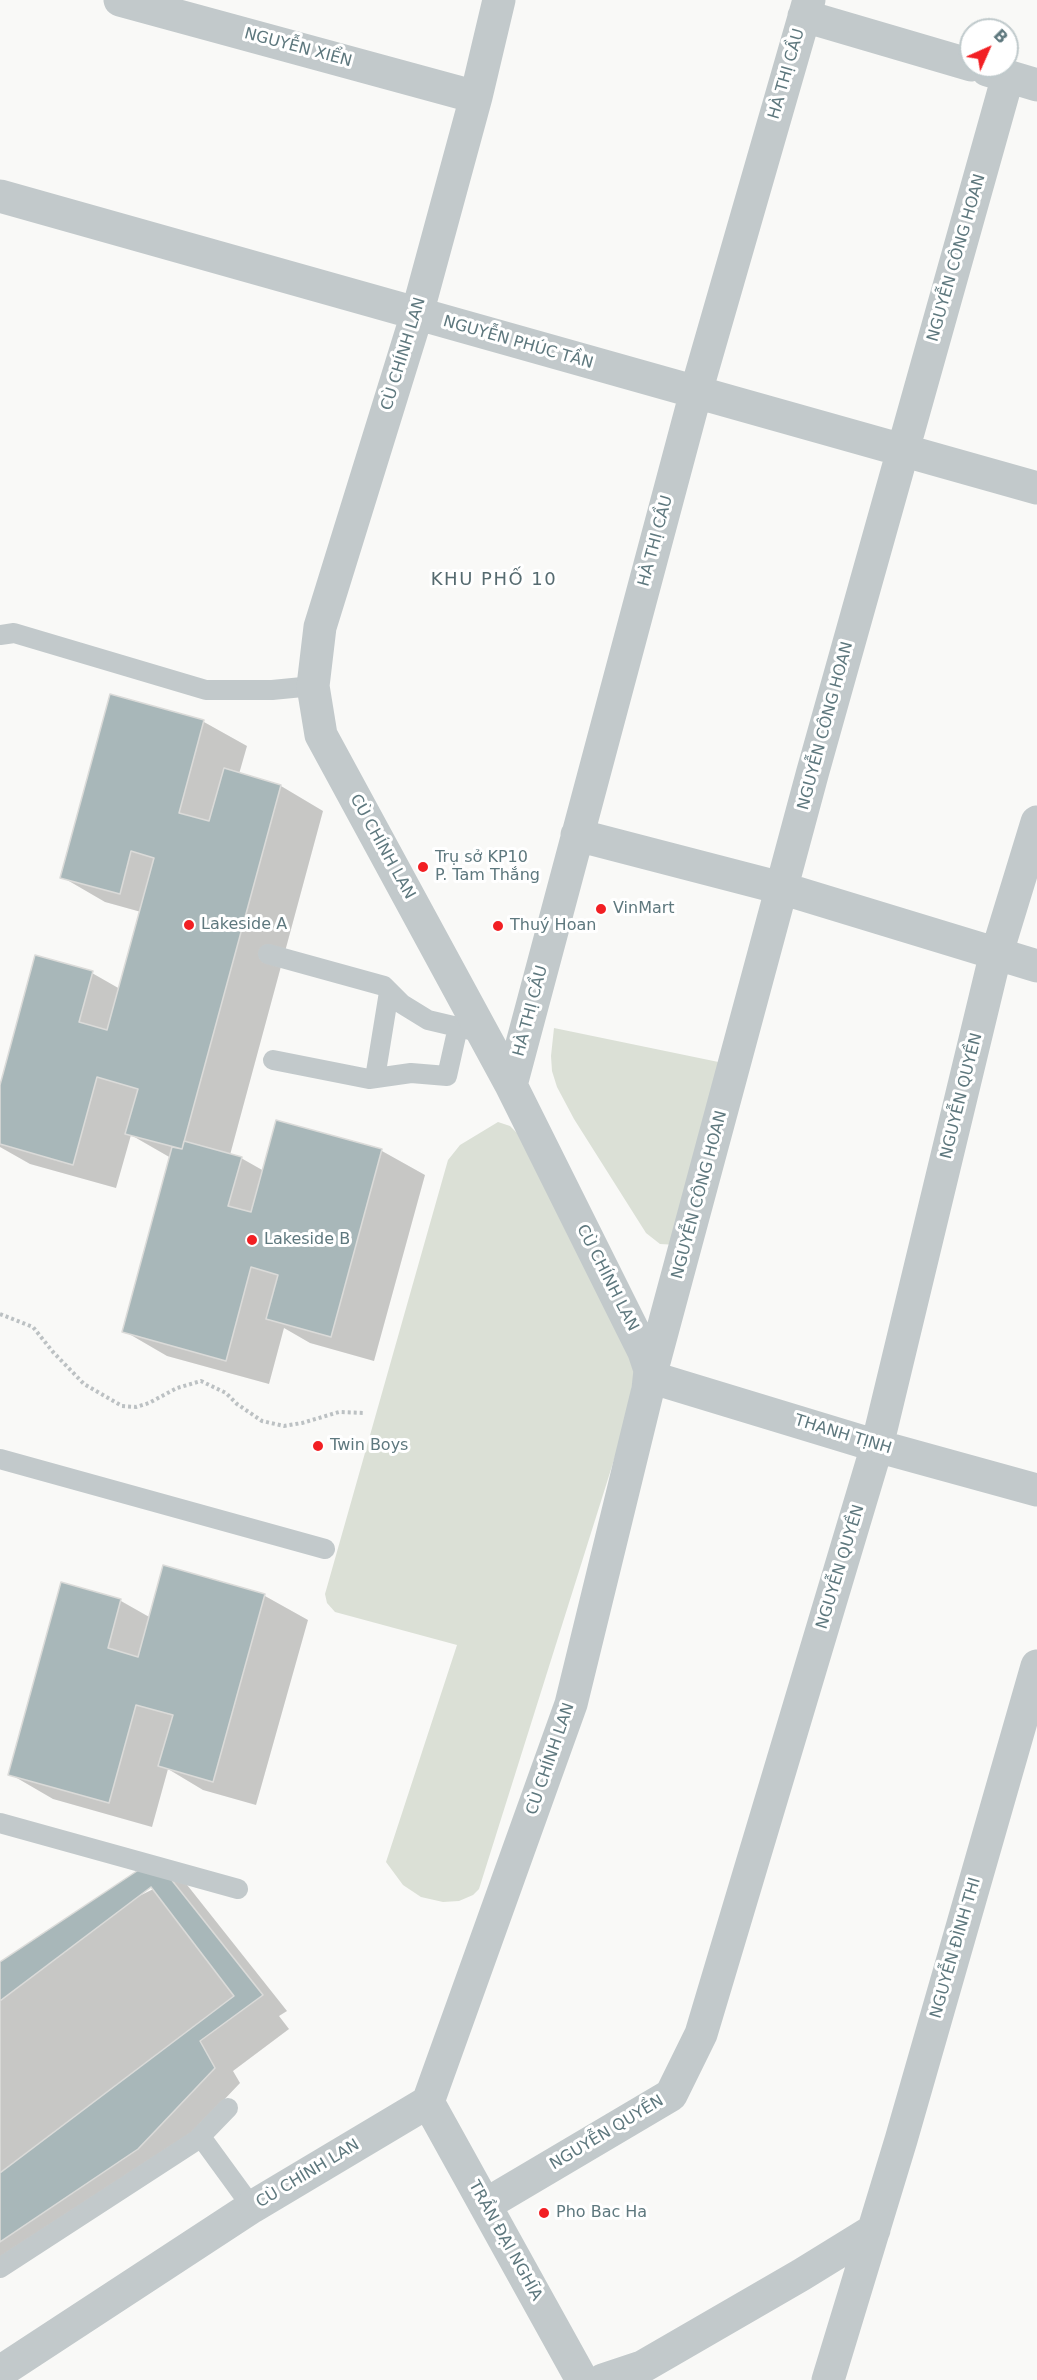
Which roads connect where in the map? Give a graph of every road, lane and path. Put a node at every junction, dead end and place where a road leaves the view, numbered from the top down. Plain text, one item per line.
1 (120, 0) edge
2 (499, 0) edge
3 (806, 8) edge
4 (959, 61) edge
5 (1022, 80) edge
6 (476, 96) junction
7 (0, 196) edge
8 (417, 314) junction
9 (696, 392) junction
10 (903, 450) junction
11 (1037, 488) edge
12 (0, 635) edge
13 (313, 686) junction
14 (1037, 822) edge
15 (577, 835) junction
16 (781, 888) junction
17 (268, 954) dead end
18 (997, 955) junction
19 (1037, 966) edge
20 (389, 992) junction
21 (471, 1030) junction
22 (273, 1060) dead end
23 (375, 1078) junction
24 (511, 1085) junction
25 (0, 1314) edge
26 (650, 1377) junction
27 (364, 1413) dead end
28 (877, 1446) junction
29 (0, 1459) edge
30 (1037, 1490) edge
31 (325, 1549) dead end
32 (1037, 1666) edge
33 (0, 1823) edge
34 (238, 1889) dead end
35 (428, 2102) junction
36 (228, 2108) dead end
37 (201, 2137) junction
38 (485, 2205) junction
39 (252, 2207) junction
40 (874, 2229) junction
41 (0, 2268) edge
42 (0, 2372) edge
43 (582, 2380) edge
44 (603, 2380) edge
45 (828, 2380) edge

1 - 6 street, NGUYỄN XIỂN
2 - 6 street, CÙ CHÍNH LAN
3 - 4 street
3 - 9 street, HÀ THỊ CẦU
5 - 10 street, NGUYỄN CÔNG HOAN
6 - 8 street, CÙ CHÍNH LAN
7 - 8 street, NGUYỄN PHÚC TẦN
8 - 9 street, NGUYỄN PHÚC TẦN
8 - 13 street, CÙ CHÍNH LAN
9 - 10 street, NGUYỄN PHÚC TẦN
9 - 15 street, HÀ THỊ CẦU
10 - 11 street, NGUYỄN PHÚC TẦN
10 - 16 street, NGUYỄN CÔNG HOAN
12 - 13 lane
13 - 21 street, CÙ CHÍNH LAN
14 - 18 street, NGUYỄN QUYỀN
15 - 16 street
15 - 24 street, HÀ THỊ CẦU
16 - 18 street
16 - 26 street, NGUYỄN CÔNG HOAN
17 - 20 lane
18 - 19 street
18 - 28 street, NGUYỄN QUYỀN
20 - 21 lane
20 - 23 lane
21 - 23 lane
21 - 24 street, CÙ CHÍNH LAN
22 - 23 lane
24 - 26 street, CÙ CHÍNH LAN
25 - 27 path
26 - 28 street, THANH TỊNH
26 - 35 street, CÙ CHÍNH LAN
28 - 30 street, THANH TỊNH
28 - 38 street, NGUYỄN QUYỀN
29 - 31 lane
32 - 40 street, NGUYỄN ĐÌNH THI
33 - 34 lane
35 - 38 street, TRẦN ĐẠI NGHĨA
35 - 39 street, CÙ CHÍNH LAN
36 - 37 lane
37 - 39 lane
37 - 41 lane
38 - 43 street, TRẦN ĐẠI NGHĨA
39 - 42 street, CÙ CHÍNH LAN
40 - 44 street
40 - 45 street, NGUYỄN ĐÌNH THI

